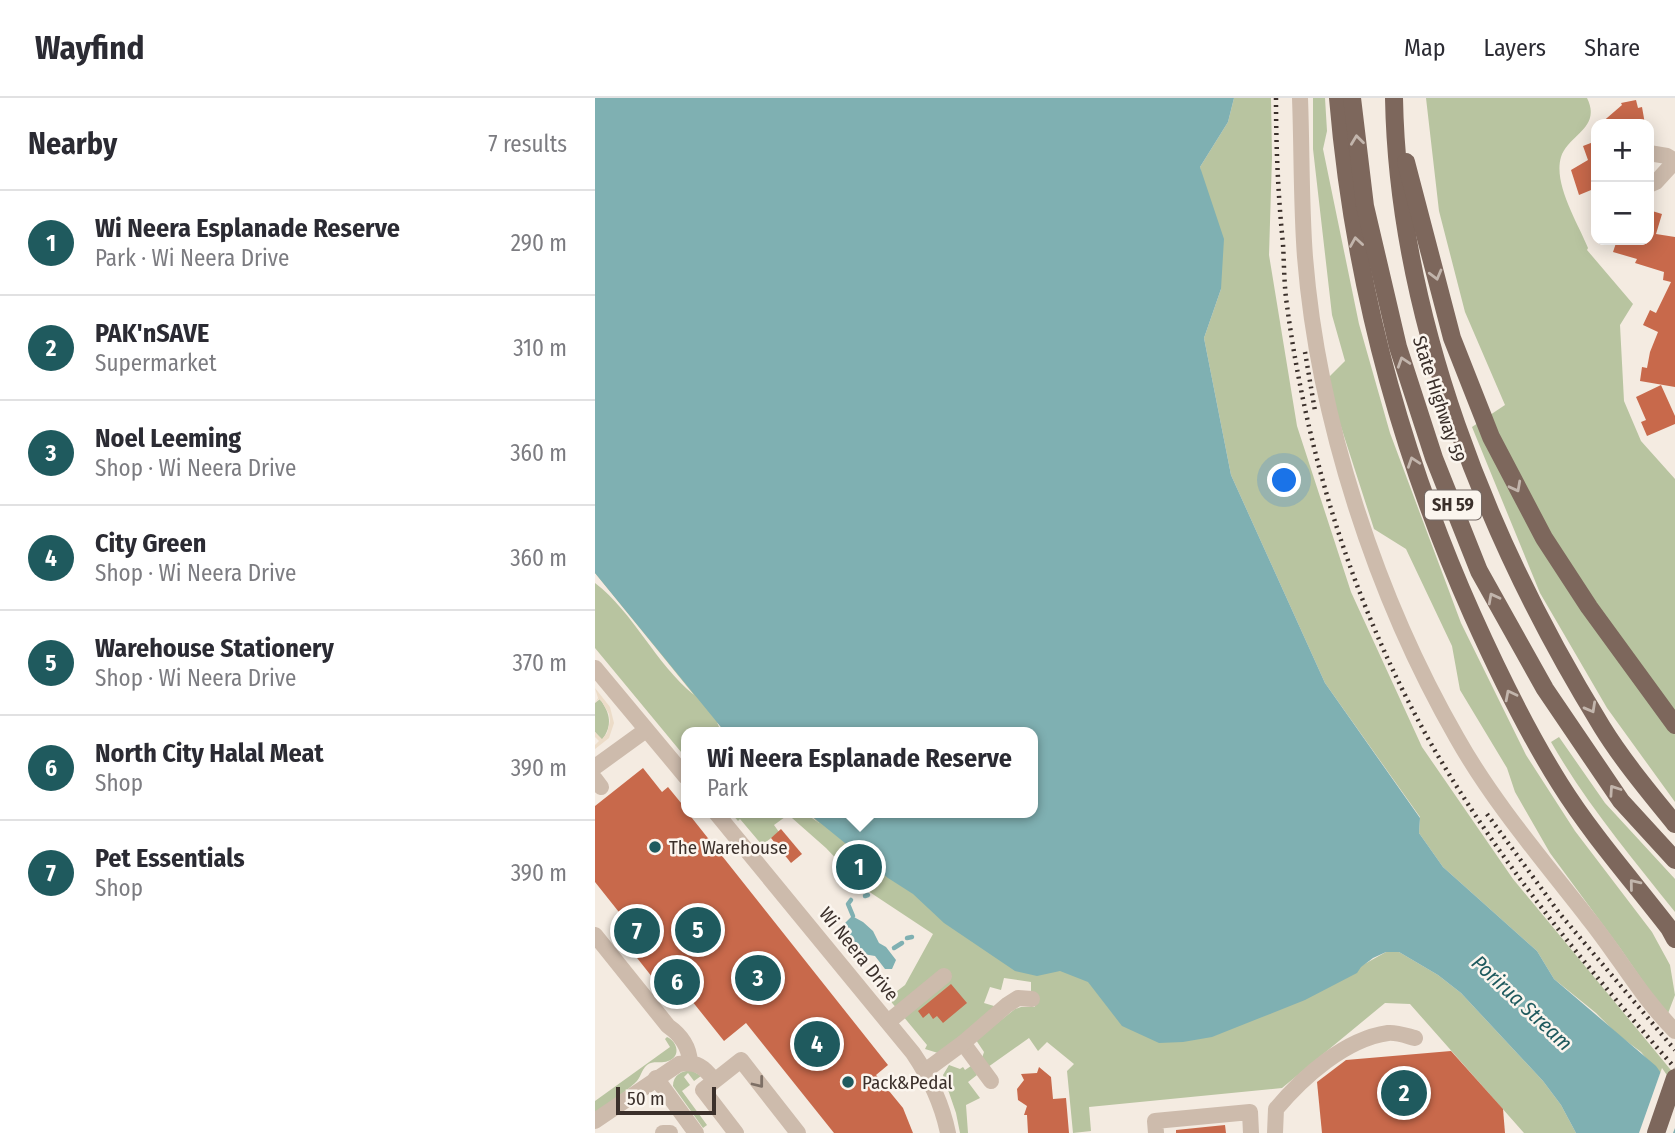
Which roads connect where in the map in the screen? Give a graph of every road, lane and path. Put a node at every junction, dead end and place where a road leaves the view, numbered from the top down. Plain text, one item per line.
1 (1300, 98) edge
2 (1338, 98) edge
3 (1352, 98) edge
4 (1394, 106) edge
5 (1654, 154) edge
6 (1675, 161) edge
7 (1654, 183) edge
8 (595, 668) edge
9 (1675, 725) edge
10 (646, 730) junction
11 (595, 767) edge
12 (681, 771) edge
13 (720, 818) edge
14 (1675, 824) edge
15 (1675, 859) edge
16 (595, 935) edge
17 (1675, 939) edge
18 (944, 976) dead end
19 (1032, 999) dead end
20 (888, 1022) junction
21 (1675, 1031) edge
22 (1415, 1038) dead end
23 (963, 1044) junction
24 (690, 1062) junction
25 (925, 1071) junction
26 (656, 1078) junction
27 (1675, 1078) edge
28 (715, 1080) junction
29 (991, 1081) dead end
30 (595, 1121) edge
31 (663, 1133) edge
32 (670, 1133) edge
33 (696, 1133) edge
34 (736, 1133) edge
35 (798, 1133) edge
36 (948, 1133) edge
37 (1156, 1133) edge
38 (1251, 1133) edge
39 (1276, 1133) edge
40 (1656, 1133) edge

1 - 21 street
17 -> 2 main road
15 -> 3 main road, State Highway 59 / SH 59
4 -> 9 main road
4 -> 14 main road, State Highway 59 / SH 59
5 - 6 street
6 - 7 street
8 - 10 street
10 - 11 street
10 - 12 street
13 - 20 street, Wi Neera Drive
16 - 24 street
18 - 20 street
19 - 23 street
20 - 25 street, Wi Neera Drive
22 - 39 street
23 - 25 street
23 - 29 street
24 - 26 street
24 - 28 street
25 - 36 street, Wi Neera Drive
26 - 30 street
26 - 33 street
27 - 40 main road
28 - 34 street
28 -> 35 street
31 - 32 street
37 - 38 street

